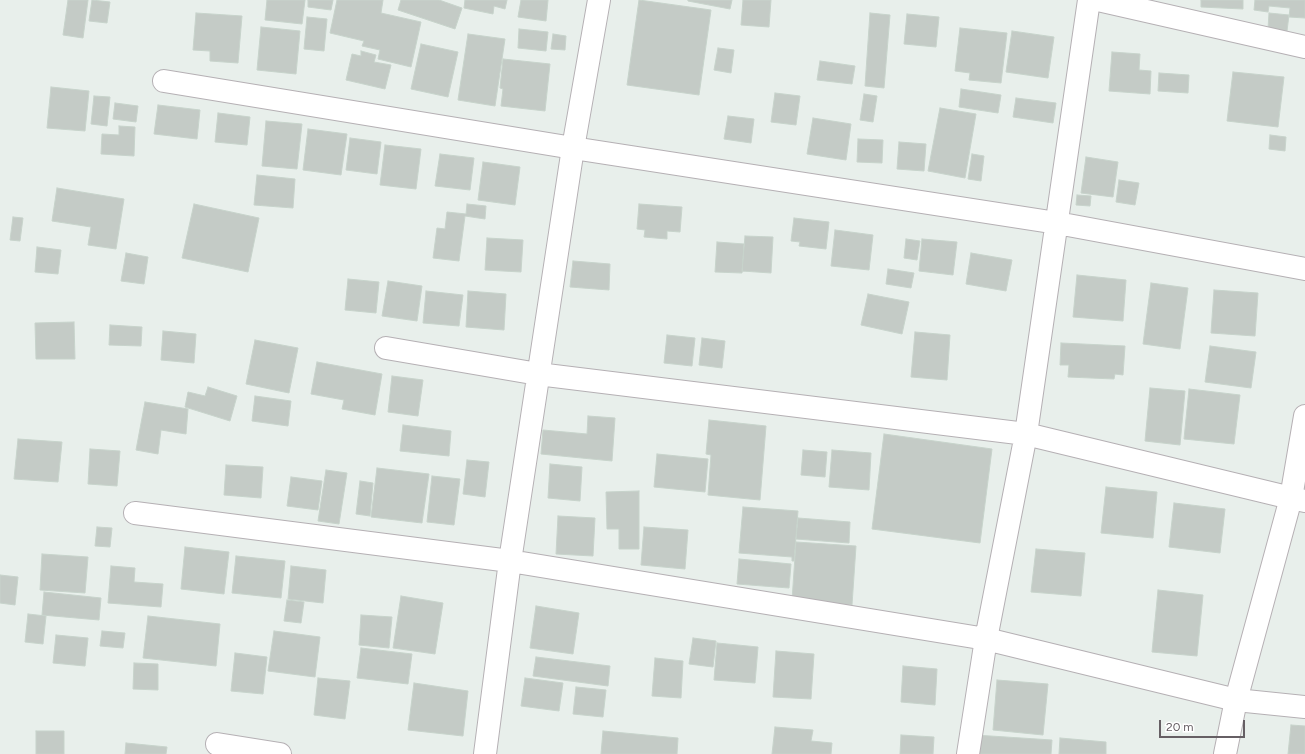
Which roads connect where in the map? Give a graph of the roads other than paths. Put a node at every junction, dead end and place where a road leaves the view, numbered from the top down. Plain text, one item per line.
1 (599, 0) edge
2 (1089, 0) edge
3 (1098, 0) edge
4 (1305, 47) edge
5 (164, 81) dead end
6 (573, 148) junction
7 (1057, 224) junction
8 (1305, 268) edge
9 (386, 348) dead end
10 (538, 374) junction
11 (1305, 416) edge
12 (1026, 434) junction
13 (1298, 500) edge
14 (134, 513) dead end
15 (510, 561) junction
16 (986, 639) junction
17 (1236, 700) junction
18 (1305, 707) edge
19 (217, 744) dead end
20 (280, 754) edge
21 (485, 754) edge
22 (968, 754) edge
23 (1225, 754) edge

1 - 6 street
2 - 7 street
3 - 4 street
5 - 6 street
6 - 7 street
6 - 10 street
7 - 8 street
7 - 12 street
9 - 10 street
10 - 12 street
10 - 15 street
11 - 13 street
12 - 13 street
12 - 16 street
13 - 17 street
14 - 15 street
15 - 16 street
15 - 21 street
16 - 17 street
16 - 22 street
17 - 18 street
17 - 23 street
19 - 20 street

